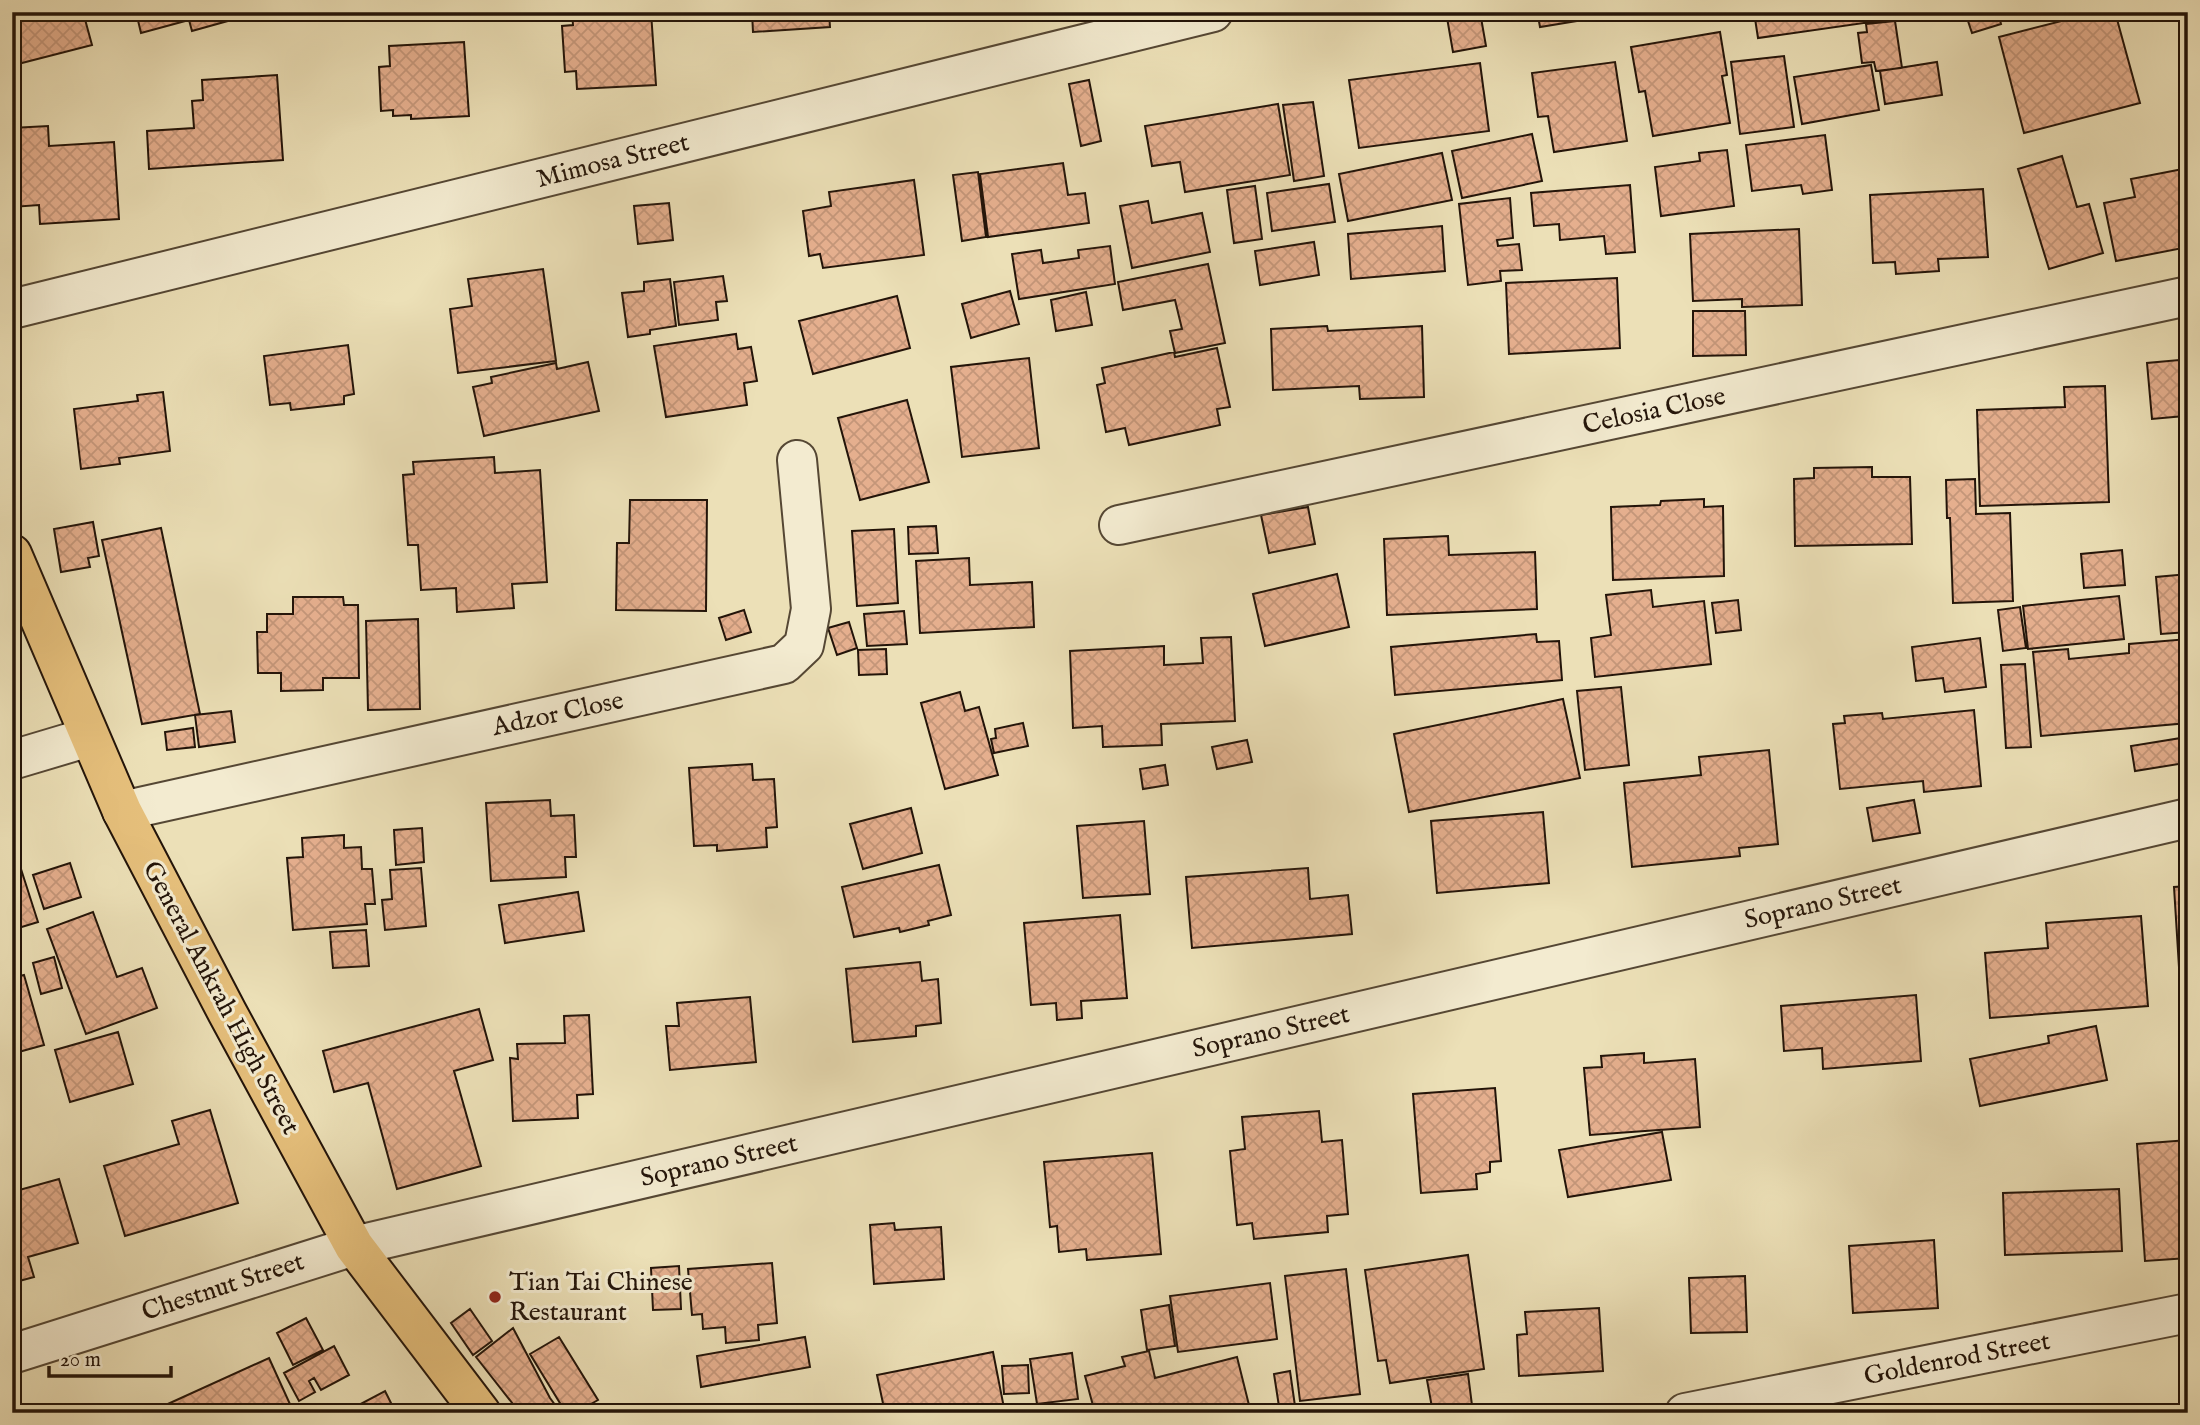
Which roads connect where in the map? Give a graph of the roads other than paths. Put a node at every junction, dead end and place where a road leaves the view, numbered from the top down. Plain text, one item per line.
1 (1213, 12) edge
2 (2188, 296) edge
3 (12, 309) edge
4 (797, 460) dead end
5 (1119, 525) dead end
6 (12, 554) edge
7 (89, 737) junction
8 (12, 760) edge
9 (122, 811) junction
10 (2188, 818) edge
11 (354, 1246) junction
12 (2188, 1313) edge
13 (12, 1354) edge
14 (481, 1413) edge
15 (1685, 1413) edge

1 - 3 street, Mimosa Street
2 - 5 street, Celosia Close
4 - 9 street, Adzor Close
6 - 7 main road, General Ankrah High Street
7 - 8 street
7 - 9 main road, General Ankrah High Street
9 - 11 main road, General Ankrah High Street
10 - 11 street, Soprano Street
11 - 13 street, Chestnut Street
11 - 14 main road, General Ankrah High Street
12 - 15 street, Goldenrod Street

